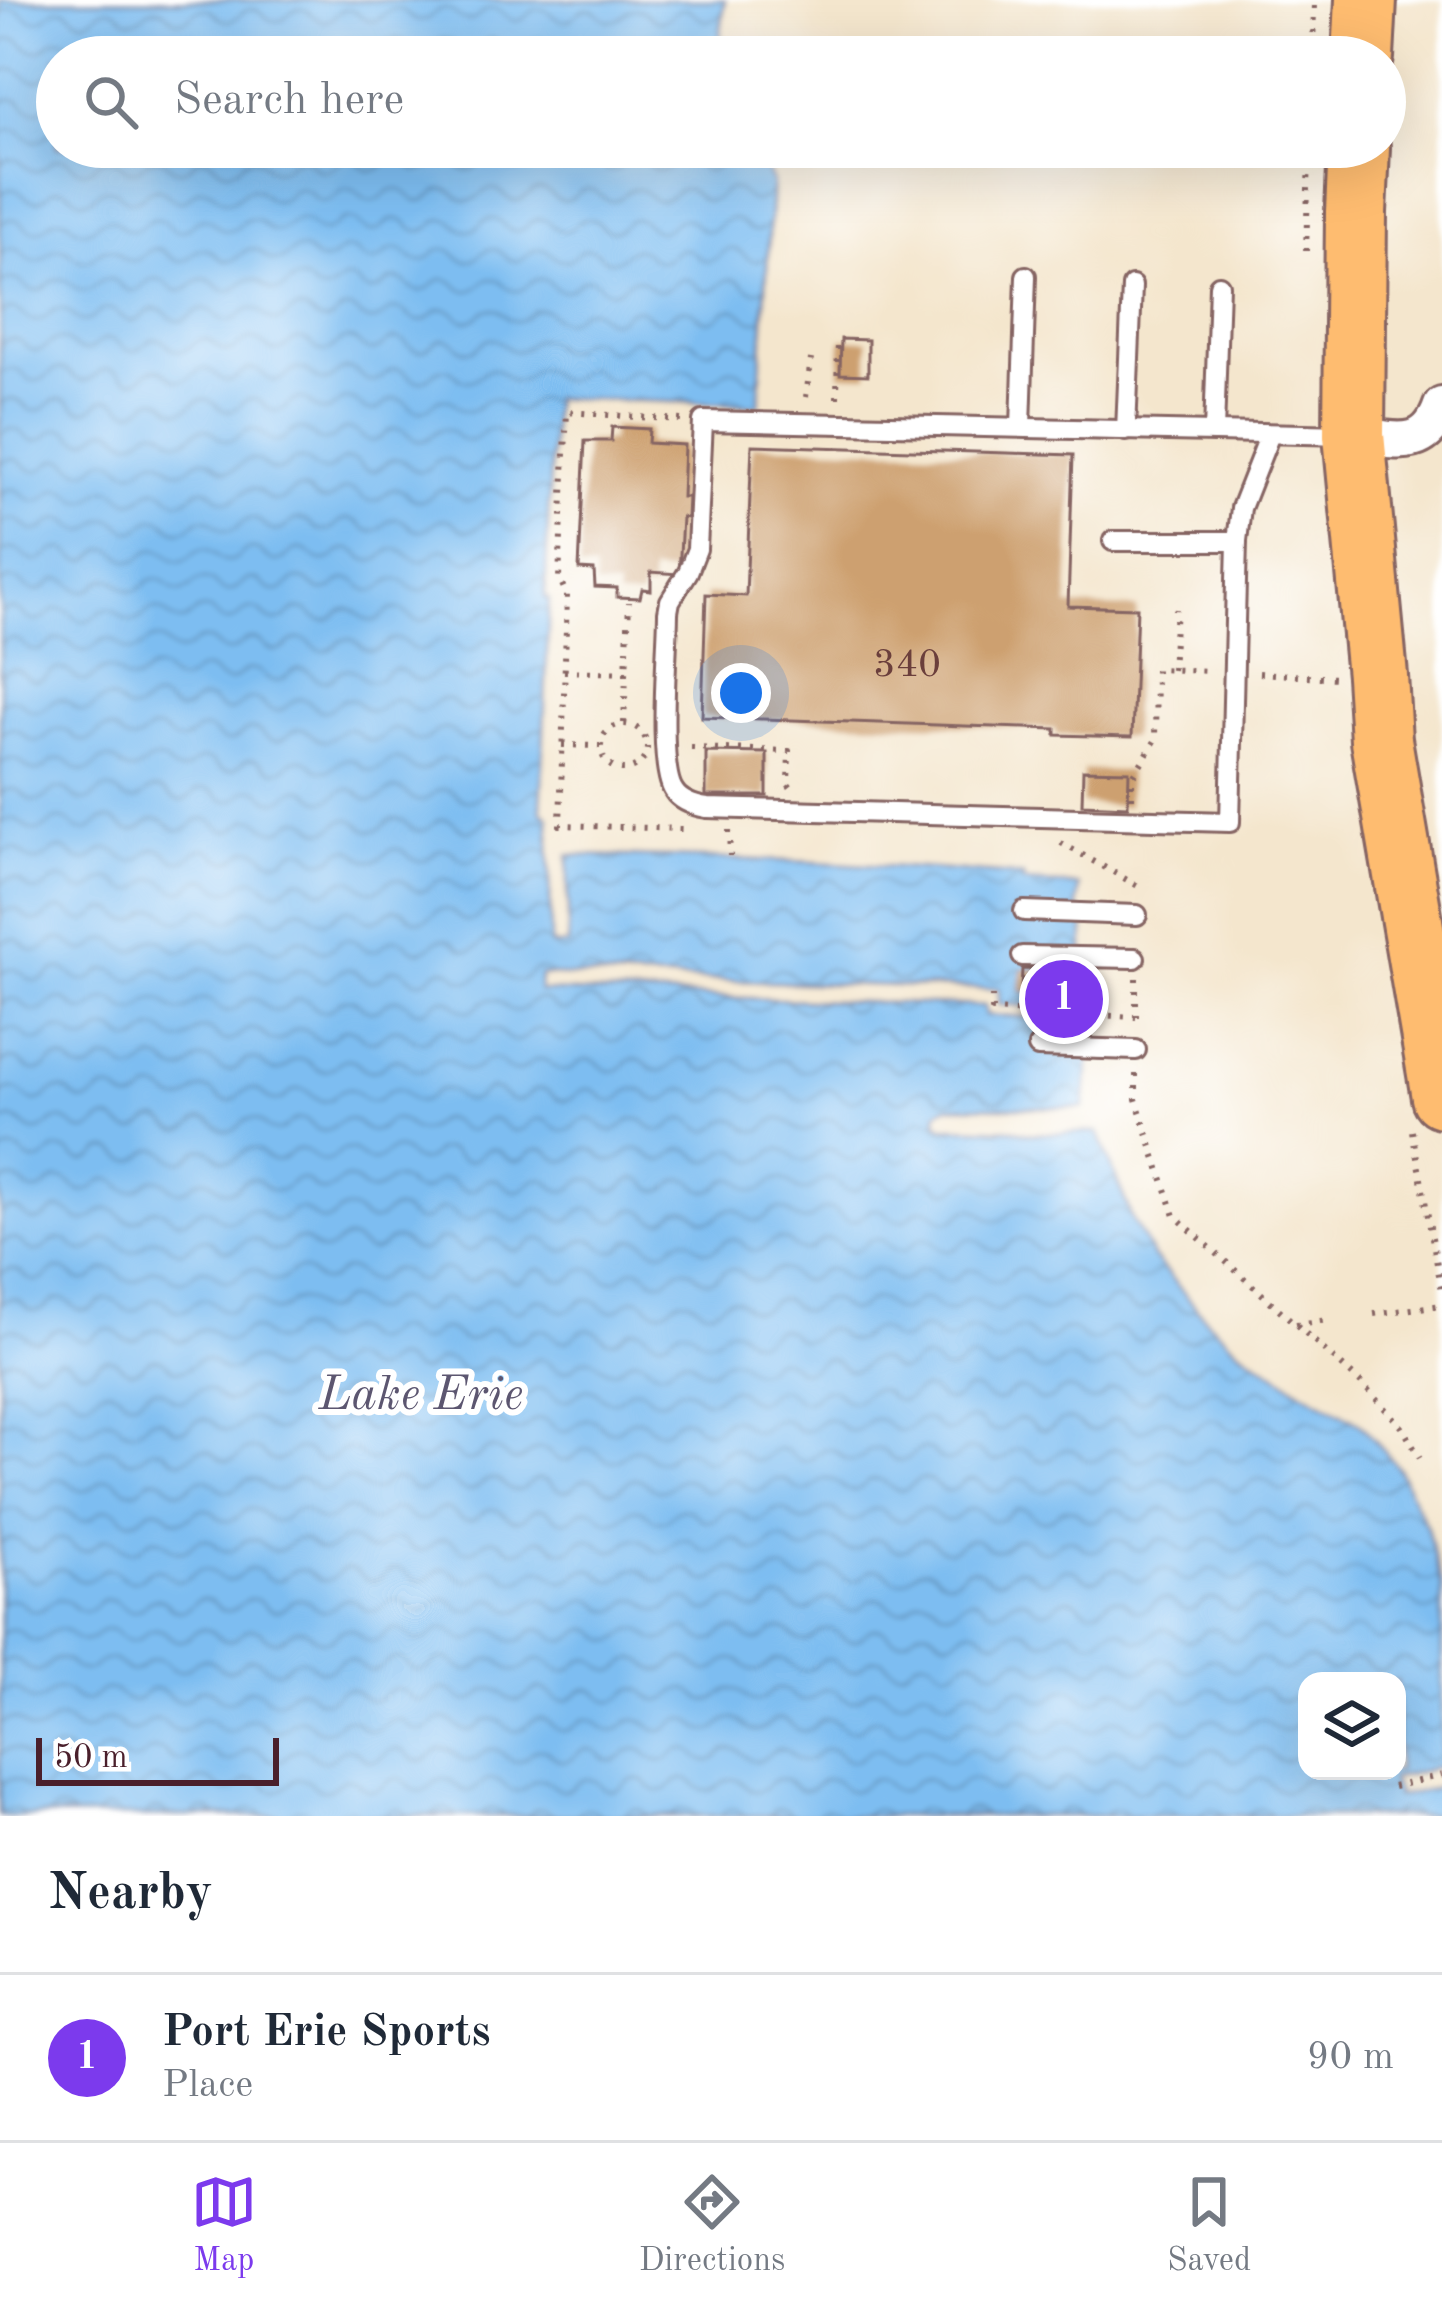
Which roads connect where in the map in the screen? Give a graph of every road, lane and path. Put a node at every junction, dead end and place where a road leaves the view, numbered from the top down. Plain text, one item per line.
1 (1314, 0) edge
2 (1366, 0) edge
3 (1313, 36) edge
4 (1364, 36) edge
5 (1358, 168) edge
6 (1026, 276) dead end
7 (1219, 285) dead end
8 (1132, 286) dead end
9 (838, 340) dead end
10 (811, 359) dead end
11 (804, 398) dead end
12 (837, 398) dead end
13 (1442, 406) edge
14 (704, 421) junction
15 (1021, 426) junction
16 (1126, 431) junction
17 (1214, 432) junction
18 (1270, 434) junction
19 (1354, 435) junction
20 (1113, 541) dead end
21 (1237, 541) junction
22 (629, 602) dead end
23 (1176, 609) dead end
24 (1172, 670) junction
25 (564, 671) junction
26 (1217, 671) dead end
27 (627, 673) junction
28 (1253, 673) dead end
29 (1339, 679) dead end
30 (624, 724) junction
31 (561, 745) junction
32 (600, 746) junction
33 (681, 748) dead end
34 (792, 789) dead end
35 (1132, 808) dead end
36 (686, 830) dead end
37 (1042, 842) dead end
38 (1024, 911) dead end
39 (1137, 915) joint
40 (1022, 956) dead end
41 (1135, 958) joint
42 (992, 995) dead end
43 (1136, 1017) junction
44 (1038, 1047) dead end
45 (1136, 1050) junction
46 (1442, 1097) edge
47 (1442, 1305) edge
48 (1374, 1314) dead end
49 (1328, 1320) dead end
50 (1296, 1324) junction
51 (1420, 1458) dead end
52 (1442, 1775) edge
53 (1393, 1787) dead end

1 - 3 path
2 - 4 highway
5 - 19 highway
6 - 15 lane
7 - 17 lane
8 - 16 lane
9 - 12 path
10 - 11 path
13 - 19 street
14 - 15 lane
14 - 21 lane
14 - 25 path
15 - 16 lane
16 - 17 lane
17 - 18 lane
18 - 19 lane
18 - 21 lane
19 - 46 highway
20 - 21 lane
22 - 27 path
23 - 24 path
24 - 26 path
24 - 35 path
25 - 27 path
25 - 31 path
27 - 30 path
28 - 29 path
30 - 32 path
30 - 32 path
31 - 32 path
31 - 36 path
33 - 34 path
37 - 39 path
38 - 39 lane
40 - 41 lane
41 - 43 path
42 - 43 path
43 - 45 path
44 - 45 lane
45 - 50 path
47 - 48 path
49 - 50 path
50 - 51 path
52 - 53 path

